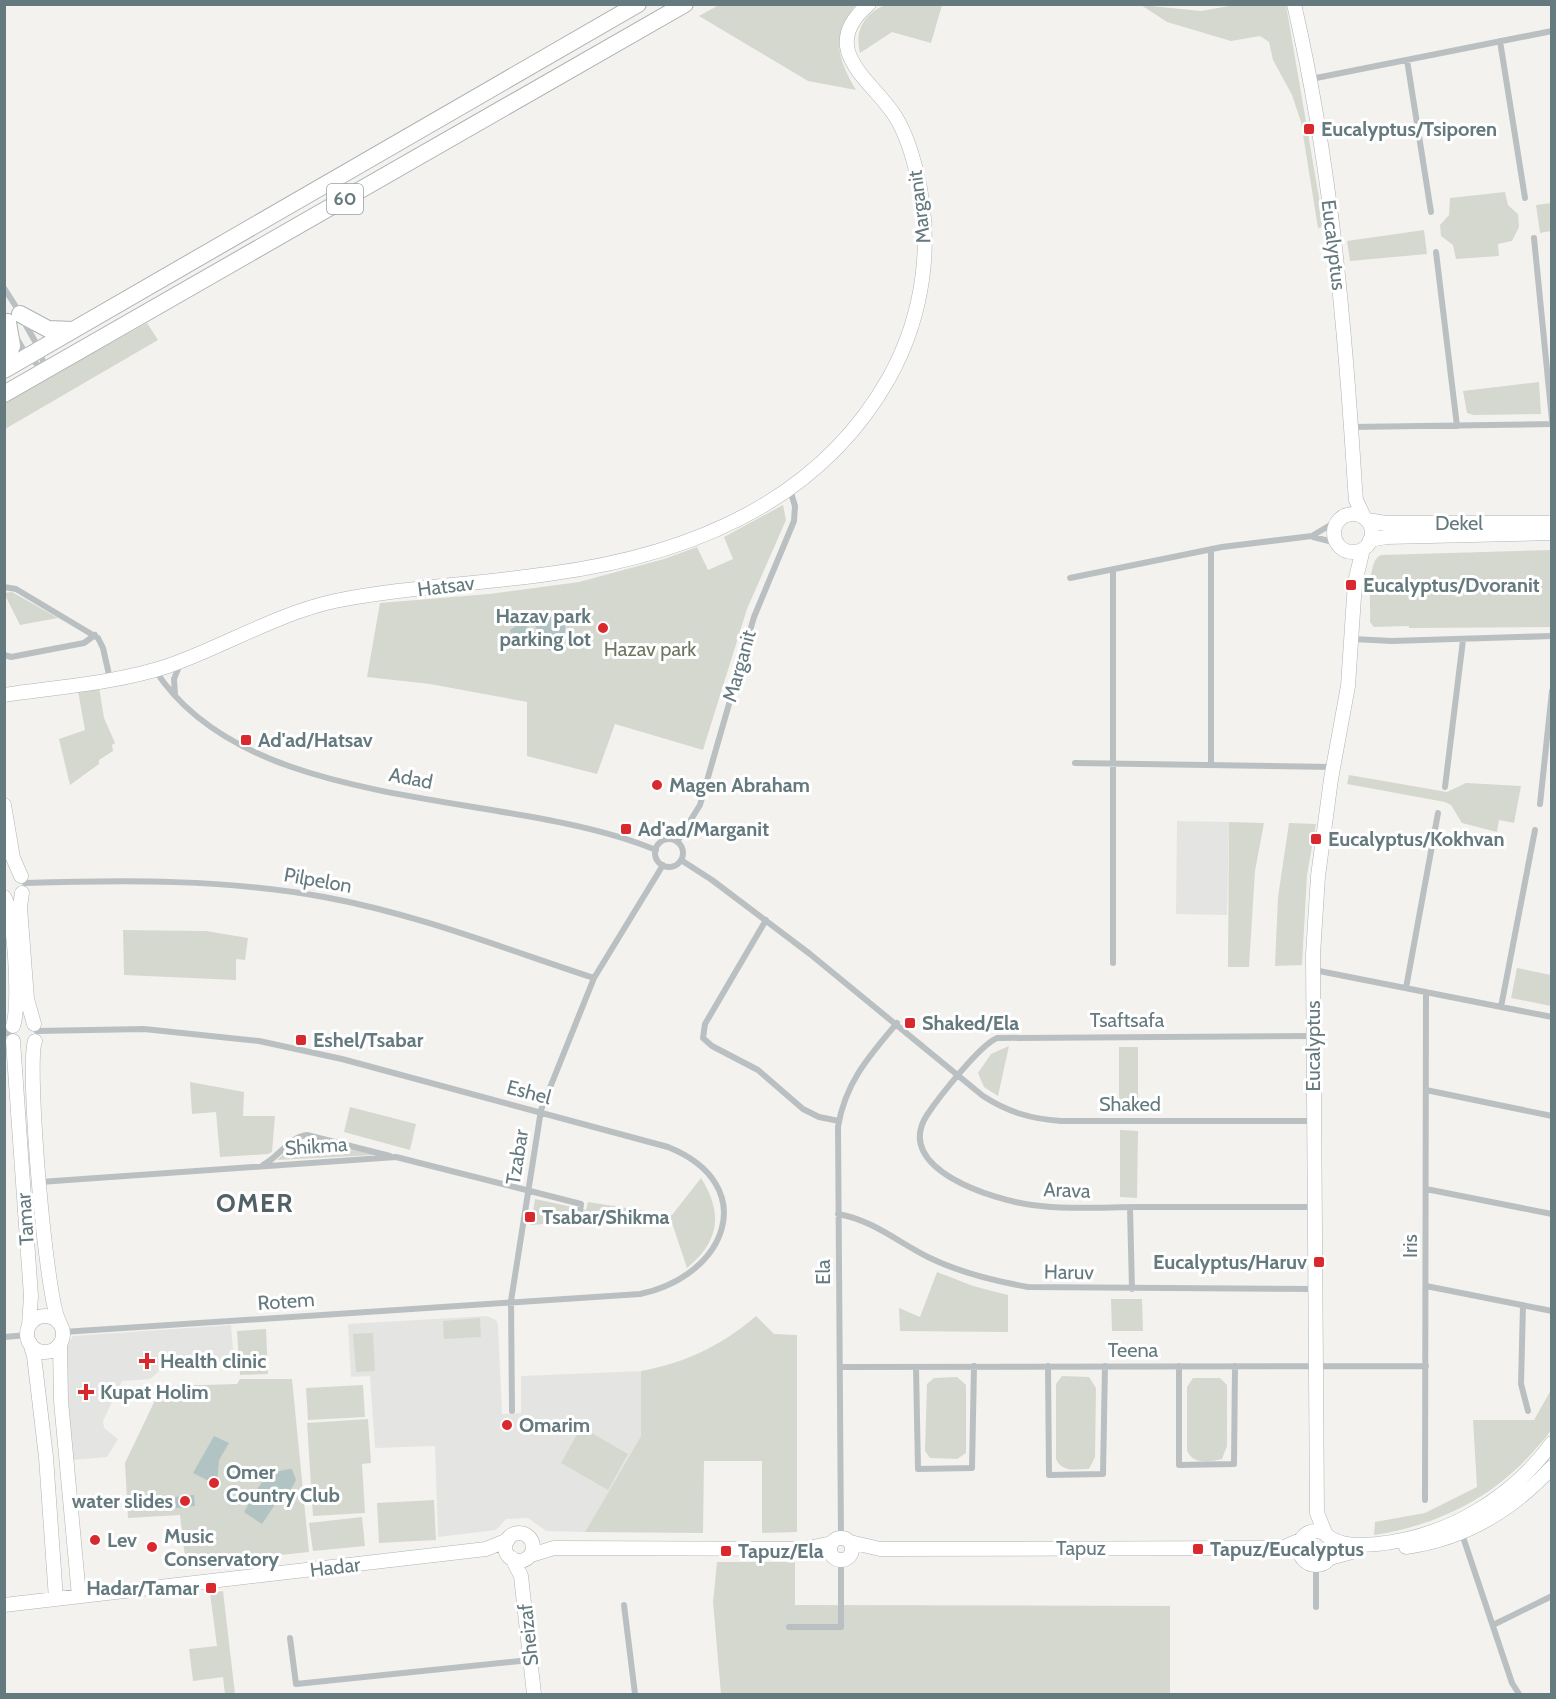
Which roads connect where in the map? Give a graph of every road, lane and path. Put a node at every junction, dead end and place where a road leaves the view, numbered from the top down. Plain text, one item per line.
1 (638, 4) edge
2 (685, 4) edge
3 (869, 4) edge
4 (1294, 4) edge
5 (1551, 31) edge
6 (1500, 41) junction
7 (1407, 60) junction
8 (1309, 80) junction
9 (1525, 198) dead end
10 (1431, 212) dead end
11 (1534, 238) dead end
12 (1436, 252) dead end
13 (4, 288) edge
14 (11, 317) edge
15 (74, 330) junction
16 (33, 353) junction
17 (4, 368) edge
18 (45, 371) junction
19 (4, 394) edge
20 (860, 422) joint
21 (1551, 422) edge
22 (1457, 426) junction
23 (1351, 427) junction
24 (1355, 488) junction
25 (790, 490) junction
26 (1342, 518) junction
27 (1365, 518) junction
28 (1551, 523) edge
29 (1551, 533) edge
30 (1306, 537) junction
31 (1367, 545) junction
32 (1341, 546) junction
33 (1210, 549) junction
34 (1113, 569) junction
35 (1070, 578) dead end
36 (1355, 582) junction
37 (4, 587) edge
38 (95, 635) junction
39 (1551, 636) edge
40 (1353, 639) junction
41 (1463, 640) junction
42 (4, 655) edge
43 (184, 660) junction
44 (155, 669) junction
45 (110, 679) junction
46 (1551, 691) edge
47 (4, 695) edge
48 (176, 698) junction
49 (1076, 763) dead end
50 (1114, 764) junction
51 (1211, 765) junction
52 (1334, 767) junction
53 (1445, 787) dead end
54 (1540, 804) dead end
55 (4, 805) edge
56 (1438, 813) dead end
57 (1534, 830) dead end
58 (677, 842) junction
59 (656, 850) junction
60 (681, 860) junction
61 (663, 865) junction
62 (4, 873) edge
63 (23, 884) junction
64 (4, 897) edge
65 (766, 920) junction
66 (1113, 963) dead end
67 (1313, 970) junction
68 (594, 978) junction
69 (1406, 988) junction
70 (1426, 992) junction
71 (1501, 1007) junction
72 (1551, 1017) edge
73 (897, 1023) junction
74 (35, 1032) junction
75 (10, 1033) edge
76 (1313, 1036) junction
77 (959, 1076) junction
78 (1426, 1090) junction
79 (541, 1112) junction
80 (1551, 1116) edge
81 (839, 1121) junction
82 (1314, 1121) junction
83 (396, 1157) junction
84 (259, 1166) junction
85 (40, 1182) junction
86 (1426, 1189) junction
87 (528, 1192) junction
88 (1130, 1207) junction
89 (1314, 1207) junction
90 (580, 1212) dead end
91 (838, 1214) junction
92 (1551, 1214) edge
93 (1426, 1286) junction
94 (1132, 1289) junction
95 (1315, 1289) junction
96 (511, 1303) junction
97 (1523, 1305) junction
98 (1551, 1311) edge
99 (61, 1332) junction
100 (29, 1335) junction
101 (4, 1337) edge
102 (840, 1366) junction
103 (916, 1366) junction
104 (974, 1366) junction
105 (1048, 1366) junction
106 (1105, 1366) junction
107 (1179, 1366) junction
108 (1235, 1366) junction
109 (1316, 1366) junction
110 (1426, 1366) junction
111 (512, 1411) dead end
112 (1528, 1411) dead end
113 (1551, 1443) edge
114 (1551, 1467) edge
115 (1425, 1500) dead end
116 (1317, 1514) junction
117 (1460, 1527) junction
118 (1327, 1536) junction
119 (1304, 1537) junction
120 (530, 1538) junction
121 (508, 1540) junction
122 (841, 1541) junction
123 (558, 1548) junction
124 (1281, 1548) junction
125 (486, 1549) junction
126 (804, 1549) junction
127 (880, 1549) junction
128 (529, 1556) junction
129 (510, 1557) junction
130 (842, 1558) junction
131 (1303, 1558) junction
132 (1330, 1558) junction
133 (1316, 1565) junction
134 (521, 1576) junction
135 (79, 1596) junction
136 (1551, 1596) edge
137 (56, 1599) junction
138 (4, 1605) edge
139 (624, 1605) dead end
140 (1316, 1607) dead end
141 (1493, 1625) junction
142 (789, 1627) dead end
143 (290, 1638) dead end
144 (531, 1660) junction
145 (534, 1695) edge
146 (635, 1695) edge
147 (1519, 1695) edge

1 - 15 highway, 60
2 - 18 highway, 60
3 - 20 street, Marganit
4 - 8 street, Eucalyptus
5 - 6 street
6 - 7 street
6 - 9 street
7 - 8 street
7 - 10 street
8 - 23 street, Eucalyptus
11 - 21 street
12 - 22 street
13 - 14 street
14 - 15 highway
14 - 16 street
14 - 16 street
14 - 17 highway
15 - 16 highway, 60
16 - 17 highway, 60
16 - 18 street
16 - 18 street
18 - 19 highway, 60
20 - 25 street, Hatsav
21 - 22 street
22 - 23 street
23 - 24 street, Eucalyptus
24 - 26 street, Eucalyptus
24 - 27 street, Eucalyptus
25 - 43 street, Hatsav
25 - 58 street, Marganit
26 - 27 street
26 - 30 street
26 - 32 street
27 - 28 street, Dekel
27 - 31 street
29 - 31 street, Dekel
30 - 32 street
30 - 33 street
31 - 32 street
31 - 36 street, Eucalyptus
32 - 36 street, Eucalyptus
33 - 34 street
33 - 51 street
34 - 35 street
34 - 50 street
36 - 40 street, Eucalyptus
37 - 38 street
38 - 42 street
38 - 45 street
39 - 41 street
40 - 41 street
40 - 52 street, Eucalyptus
41 - 53 street
43 - 44 street, Hatsav
43 - 48 street
44 - 45 street, Hatsav
44 - 48 street, Adad
45 - 47 street, Hatsav
46 - 54 street
48 - 59 street, Adad
49 - 50 street
50 - 51 street
50 - 66 street
51 - 52 street
52 - 67 street, Eucalyptus
55 - 63 street, Tamar
56 - 69 street
57 - 71 street
58 - 59 street
58 - 60 street
59 - 61 street
60 - 61 street
60 - 65 street
61 - 68 street, Tzabar
62 - 63 street
63 - 64 street
63 - 68 street, Pilpelon
63 - 74 street, Tamar
64 - 75 street, Tamar
65 - 73 street
65 - 81 street
67 - 69 street
67 - 76 street, Eucalyptus
68 - 79 street, Tzabar
69 - 70 street
70 - 71 street
70 - 78 street, Iris
71 - 72 street
73 - 77 street
73 - 81 street, Ela
74 - 75 street
74 - 75 street
74 - 79 street, Eshel
74 - 85 street, Tamar
75 - 100 street, Tamar
76 - 77 street, Tsaftsafa
76 - 82 street, Eucalyptus
77 - 82 street, Shaked
77 - 88 street, Arava
78 - 80 street
78 - 86 street, Iris
79 - 87 street, Tzabar
79 - 96 street, Eshel
81 - 91 street, Ela
82 - 89 street, Eucalyptus
83 - 84 street, Shikma
83 - 84 street
83 - 87 street, Shikma
84 - 85 street, Shikma
85 - 99 street, Tamar
86 - 92 street
86 - 93 street, Iris
87 - 90 street, Shikma
87 - 96 street, Tzabar
88 - 89 street, Arava
88 - 94 street
89 - 95 street, Eucalyptus
91 - 94 street, Haruv
91 - 102 street, Ela
93 - 97 street
93 - 110 street, Iris
94 - 95 street, Haruv
95 - 109 street, Eucalyptus
96 - 99 street, Rotem
96 - 111 street, Tzabar
97 - 98 street
97 - 112 street
99 - 100 street
99 - 100 street
99 - 135 street, Tamar
100 - 101 street
100 - 137 street, Tamar
102 - 103 street, Teena
102 - 122 street, Ela
103 - 104 street, Teena
103 - 104 street
104 - 105 street, Teena
105 - 106 street, Teena
105 - 106 street
106 - 107 street, Teena
107 - 108 street, Teena
107 - 108 street
108 - 109 street, Teena
109 - 110 street, Teena
109 - 116 street, Eucalyptus
110 - 115 street, Iris
113 - 117 street
114 - 117 street
116 - 118 street, Eucalyptus
116 - 119 street, Eucalyptus
117 - 118 street
117 - 132 street
117 - 141 street
118 - 119 street
118 - 132 street
119 - 124 street, Tapuz
119 - 131 street
120 - 121 street
120 - 123 street, Tapuz
120 - 128 street
121 - 125 street, Hadar
121 - 129 street
122 - 126 street, Tapuz
122 - 127 street, Tapuz
122 - 130 street
122 - 130 street
123 - 126 street, Tapuz
123 - 128 street, Tapuz
124 - 127 street, Tapuz
124 - 131 street, Tapuz
125 - 129 street, Hadar
125 - 135 street, Hadar
126 - 130 street, Tapuz
127 - 130 street, Tapuz
128 - 129 street
128 - 134 street, Sheizaf
129 - 134 street, Sheizaf
130 - 142 street
131 - 133 street
132 - 133 street
133 - 140 street
134 - 144 street, Sheizaf
135 - 137 street, Hadar
136 - 141 street
137 - 138 street, Hadar
139 - 146 street
141 - 147 street
143 - 144 street
144 - 145 street, Sheizaf

